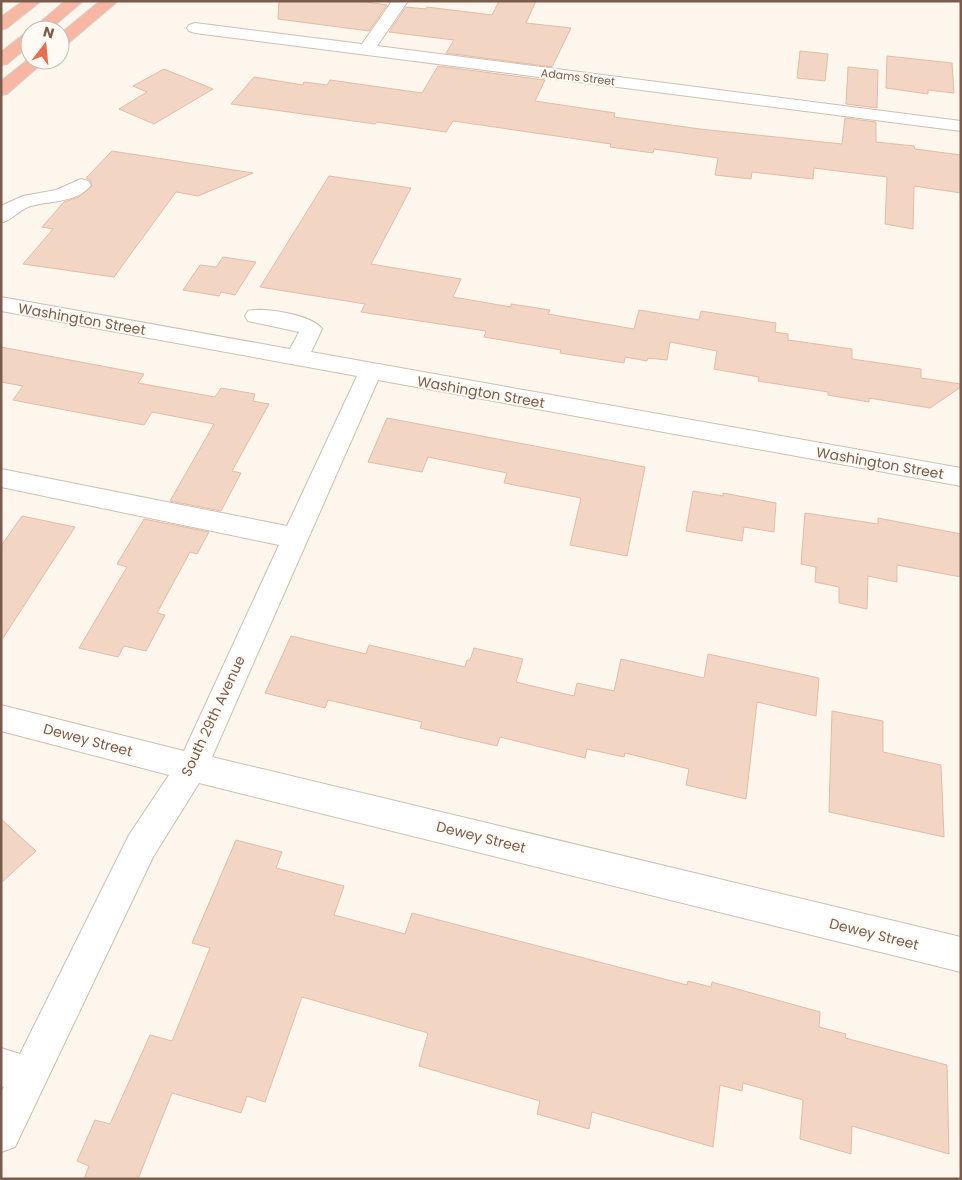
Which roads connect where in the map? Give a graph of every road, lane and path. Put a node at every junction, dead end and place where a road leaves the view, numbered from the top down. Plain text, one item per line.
1 (34, 1) edge
2 (75, 1) edge
3 (110, 1) edge
4 (400, 1) edge
5 (51, 20) edge
6 (1, 25) edge
7 (196, 28) dead end
8 (70, 34) edge
9 (20, 45) edge
10 (366, 50) junction
11 (1, 60) edge
12 (26, 70) edge
13 (1, 90) edge
14 (961, 126) edge
15 (81, 185) dead end
16 (1, 217) edge
17 (1, 304) edge
18 (256, 316) dead end
19 (296, 358) junction
20 (370, 372) junction
21 (961, 477) edge
22 (1, 478) edge
23 (295, 538) junction
24 (1, 718) edge
25 (192, 767) junction
26 (961, 955) edge
27 (15, 1071) edge
28 (1, 1133) edge

1 - 6 highway
2 - 5 highway
3 - 8 highway
4 - 10 street
7 - 10 street, Adams Street
9 - 11 highway
10 - 14 street, Adams Street
12 - 13 highway
15 - 16 street
17 - 19 street, Washington Street
18 - 19 street
19 - 20 street, Washington Street
20 - 21 street, Washington Street
20 - 23 street, South 29th Avenue
22 - 23 street
23 - 25 street, South 29th Avenue
24 - 25 street, Dewey Street
25 - 26 street, Dewey Street
25 - 27 street, South 29th Avenue
27 - 28 street, South 29th Avenue

